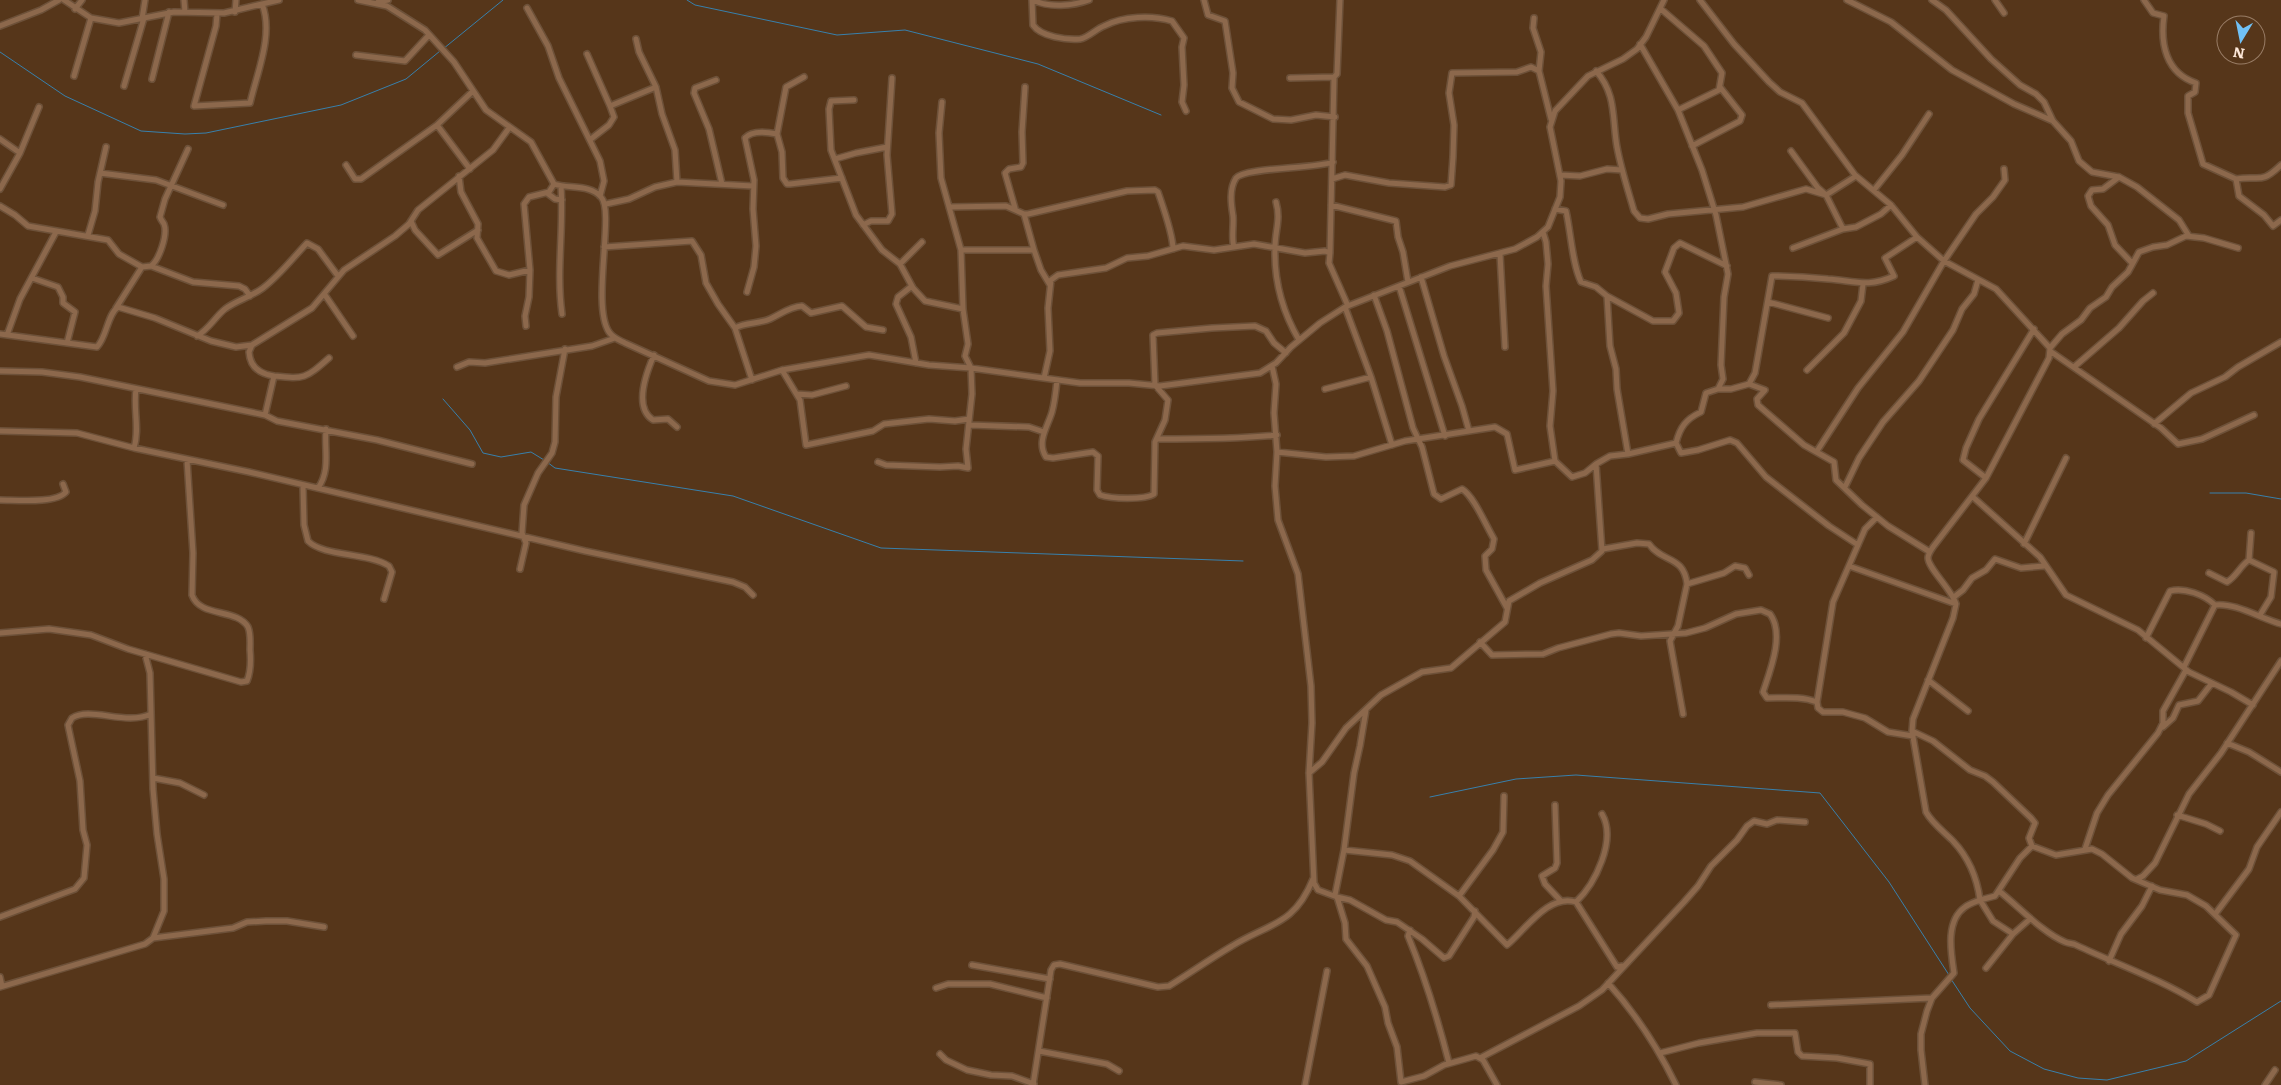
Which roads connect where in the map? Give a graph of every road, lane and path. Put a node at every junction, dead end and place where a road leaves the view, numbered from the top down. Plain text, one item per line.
1 (59, 0) edge
2 (64, 0) edge
3 (82, 0) edge
4 (145, 0) edge
5 (184, 0) edge
6 (236, 0) edge
7 (279, 0) edge
8 (358, 0) edge
9 (388, 0) edge
10 (1033, 0) edge
11 (1088, 0) edge
12 (1204, 0) edge
13 (1340, 0) edge
14 (1664, 0) edge
15 (1700, 0) edge
16 (1848, 0) edge
17 (1932, 0) edge
18 (1995, 0) edge
19 (2144, 0) edge
20 (377, 3) junction
21 (262, 4) junction
22 (528, 8) dead end
23 (75, 9) junction
24 (1662, 9) junction
25 (169, 12) junction
26 (185, 12) junction
27 (235, 12) junction
28 (217, 14) junction
29 (2004, 14) dead end
30 (91, 18) junction
31 (143, 18) junction
32 (1534, 18) dead end
33 (0, 26) edge
34 (429, 35) junction
35 (636, 40) dead end
36 (1640, 44) junction
37 (587, 54) dead end
38 (356, 55) dead end
39 (1539, 71) junction
40 (1596, 71) junction
41 (74, 76) dead end
42 (804, 77) dead end
43 (1334, 77) junction
44 (892, 78) dead end
45 (1290, 78) dead end
46 (152, 79) dead end
47 (716, 80) dead end
48 (124, 86) dead end
49 (656, 87) junction
50 (1025, 87) dead end
51 (1720, 87) junction
52 (473, 91) junction
53 (854, 100) dead end
54 (942, 102) dead end
55 (610, 106) junction
56 (38, 107) dead end
57 (1678, 110) junction
58 (1186, 111) dead end
59 (1929, 114) dead end
60 (1335, 117) junction
61 (1551, 119) junction
62 (2053, 121) junction
63 (437, 125) junction
64 (509, 128) junction
65 (777, 134) junction
66 (0, 139) edge
67 (591, 139) junction
68 (106, 146) dead end
69 (1692, 146) junction
70 (887, 148) junction
71 (188, 149) dead end
72 (1790, 151) dead end
73 (20, 153) junction
74 (835, 159) junction
75 (1333, 162) junction
76 (346, 165) dead end
77 (2281, 165) edge
78 (470, 168) junction
79 (2004, 169) dead end
80 (1622, 170) junction
81 (100, 173) junction
82 (1560, 175) junction
83 (459, 176) junction
84 (1856, 176) junction
85 (2119, 177) junction
86 (842, 178) junction
87 (1332, 179) junction
88 (2236, 179) junction
89 (677, 182) junction
90 (554, 184) junction
91 (722, 184) junction
92 (172, 186) junction
93 (561, 186) junction
94 (753, 186) junction
95 (0, 189) edge
96 (1874, 190) junction
97 (547, 193) junction
98 (1826, 195) junction
99 (600, 196) junction
100 (562, 200) junction
101 (1276, 202) dead end
102 (606, 204) junction
103 (223, 205) dead end
104 (1331, 205) junction
105 (1891, 205) junction
106 (0, 206) edge
107 (949, 207) junction
108 (1015, 208) junction
109 (1714, 208) junction
110 (1556, 209) junction
111 (1024, 214) junction
112 (2281, 220) edge
113 (411, 222) junction
114 (864, 225) junction
115 (1843, 229) junction
116 (478, 230) junction
117 (56, 232) junction
118 (1543, 232) junction
119 (88, 236) junction
120 (2189, 236) junction
121 (1917, 237) junction
122 (922, 242) dead end
123 (1234, 246) junction
124 (604, 247) junction
125 (1274, 248) junction
126 (1794, 248) dead end
127 (2238, 248) dead end
128 (1173, 249) junction
129 (961, 250) junction
130 (1034, 250) junction
131 (1330, 253) junction
132 (1500, 254) junction
133 (1944, 261) junction
134 (2132, 263) junction
135 (900, 264) junction
136 (151, 266) junction
137 (1727, 266) junction
138 (142, 267) junction
139 (530, 270) junction
140 (338, 276) junction
141 (1420, 277) junction
142 (32, 278) junction
143 (1978, 280) junction
144 (1408, 282) junction
145 (1864, 284) junction
146 (1050, 285) junction
147 (912, 286) junction
148 (1399, 286) junction
149 (747, 292) dead end
150 (2153, 293) dead end
151 (324, 295) junction
152 (1374, 295) junction
153 (250, 296) junction
154 (1607, 296) junction
155 (1768, 302) junction
156 (1346, 307) junction
157 (116, 308) junction
158 (963, 309) junction
159 (562, 314) dead end
160 (1828, 318) dead end
161 (526, 326) dead end
162 (735, 328) junction
163 (883, 330) dead end
164 (2034, 330) junction
165 (0, 334) edge
166 (7, 335) junction
167 (197, 336) junction
168 (353, 336) dead end
169 (615, 338) junction
170 (1299, 340) junction
171 (2281, 342) edge
172 (67, 343) junction
173 (252, 346) junction
174 (1504, 347) dead end
175 (565, 349) junction
176 (2050, 350) junction
177 (1286, 353) junction
178 (654, 355) junction
179 (329, 358) dead end
180 (916, 363) junction
181 (1272, 366) junction
182 (457, 367) dead end
183 (2074, 367) junction
184 (971, 368) junction
185 (782, 370) junction
186 (1807, 370) dead end
187 (0, 371) edge
188 (274, 376) junction
189 (1371, 377) junction
190 (1044, 378) junction
191 (752, 380) junction
192 (1057, 380) junction
193 (1749, 384) junction
194 (1155, 385) junction
195 (846, 386) dead end
196 (1326, 388) dead end
197 (136, 389) junction
198 (1718, 389) junction
199 (797, 394) junction
200 (265, 415) junction
201 (2254, 415) dead end
202 (969, 418) junction
203 (2154, 424) junction
204 (970, 425) junction
205 (676, 427) dead end
206 (326, 429) junction
207 (0, 431) edge
208 (1468, 431) junction
209 (1044, 432) junction
210 (1277, 435) junction
211 (1445, 436) junction
212 (1157, 439) junction
213 (1418, 439) junction
214 (1676, 443) junction
215 (1392, 445) junction
216 (134, 448) junction
217 (1817, 451) junction
218 (1277, 452) junction
219 (1628, 454) junction
220 (2066, 458) dead end
221 (187, 460) junction
222 (1554, 461) junction
223 (878, 462) dead end
224 (472, 464) dead end
225 (1596, 464) junction
226 (1986, 478) junction
227 (63, 484) dead end
228 (303, 486) junction
229 (1845, 487) junction
230 (318, 488) junction
231 (1973, 497) junction
232 (0, 500) edge
233 (1877, 517) junction
234 (2251, 533) dead end
235 (524, 535) junction
236 (1858, 544) junction
237 (2024, 544) junction
238 (1603, 549) junction
239 (1930, 552) junction
240 (2249, 560) junction
241 (1849, 566) junction
242 (2044, 566) junction
243 (520, 569) dead end
244 (2209, 573) dead end
245 (1749, 575) dead end
246 (1687, 584) junction
247 (753, 595) dead end
248 (1954, 597) junction
249 (384, 599) dead end
250 (1956, 604) junction
251 (2215, 606) junction
252 (1507, 608) junction
253 (2260, 615) junction
254 (2281, 624) edge
255 (0, 633) edge
256 (1672, 635) junction
257 (2146, 638) junction
258 (1480, 642) junction
259 (145, 654) junction
260 (2281, 661) edge
261 (2185, 668) junction
262 (1928, 680) junction
263 (2212, 683) junction
264 (1817, 702) junction
265 (2253, 705) junction
266 (1366, 709) junction
267 (1968, 711) dead end
268 (151, 714) junction
269 (1683, 714) dead end
270 (1913, 733) junction
271 (2158, 733) junction
272 (2227, 744) junction
273 (2281, 772) edge
274 (1309, 773) junction
275 (153, 778) junction
276 (204, 795) dead end
277 (1504, 796) dead end
278 (1555, 805) dead end
279 (2281, 812) edge
280 (1602, 814) dead end
281 (2177, 816) junction
282 (1805, 822) dead end
283 (2220, 831) dead end
284 (2032, 846) junction
285 (2085, 849) junction
286 (1344, 850) junction
287 (1313, 878) junction
288 (2136, 879) junction
289 (2152, 886) junction
290 (1999, 891) junction
291 (1336, 896) junction
292 (1459, 896) junction
293 (1980, 900) junction
294 (1561, 901) junction
295 (1576, 902) junction
296 (1475, 910) junction
297 (2216, 913) junction
298 (0, 917) edge
299 (2030, 919) junction
300 (324, 927) dead end
301 (1410, 930) junction
302 (2013, 934) junction
303 (153, 938) junction
304 (2109, 961) junction
305 (972, 965) dead end
306 (1623, 966) junction
307 (1986, 968) dead end
308 (1327, 970) dead end
309 (0, 977) edge
310 (1050, 979) junction
311 (1608, 983) junction
312 (1, 987) edge
313 (936, 988) dead end
314 (1047, 998) junction
315 (1932, 998) junction
316 (1771, 1005) dead end
317 (1039, 1051) junction
318 (1660, 1053) junction
319 (940, 1054) dead end
320 (1482, 1058) junction
321 (1449, 1064) junction
322 (2275, 1070) dead end
323 (1119, 1071) dead end
324 (1755, 1082) dead end
325 (1034, 1084) edge
326 (1401, 1084) edge
327 (1305, 1085) edge
328 (1497, 1085) edge
329 (1676, 1085) edge
330 (1781, 1085) edge
331 (1870, 1085) edge
332 (1925, 1085) edge
333 (2265, 1085) edge

1 - 33 street
2 - 23 street
3 - 23 street
4 - 31 street
5 - 26 street
6 - 27 street
7 - 21 street
8 - 20 street
9 - 20 street
10 - 11 street
10 - 58 street
12 - 60 street
13 - 43 street
14 - 24 street
15 - 84 street
16 - 62 street
17 - 62 street
18 - 29 street
19 - 88 street
20 - 34 street
21 - 27 street
21 - 28 street
22 - 67 street
23 - 30 street
24 - 36 street
24 - 51 street
25 - 26 street
25 - 31 street
25 - 46 street
26 - 28 street
27 - 28 street
30 - 31 street
30 - 41 street
31 - 48 street
32 - 39 street
34 - 38 street
34 - 52 street
35 - 49 street
36 - 40 street
36 - 57 street
37 - 55 street
39 - 61 street
39 - 87 street
40 - 61 street
40 - 80 street
42 - 65 street
43 - 45 street
43 - 60 street
44 - 70 street
47 - 91 street
49 - 55 street
49 - 89 street
50 - 108 street
51 - 57 street
51 - 69 street
52 - 63 street
52 - 64 street
53 - 74 street
54 - 107 street
55 - 67 street
56 - 73 street
57 - 69 street
59 - 96 street
60 - 75 street
61 - 82 street
62 - 85 street
63 - 76 street
63 - 78 street
64 - 78 street
64 - 90 street
65 - 86 street
65 - 94 street
66 - 73 street
67 - 99 street
68 - 81 street
69 - 109 street
70 - 74 street
70 - 114 street
71 - 92 street
72 - 98 street
73 - 95 street
74 - 86 street
75 - 87 street
75 - 123 street
77 - 88 street
78 - 83 street
79 - 133 street
80 - 82 street
80 - 109 street
81 - 92 street
81 - 119 street
82 - 110 street
83 - 113 street
83 - 116 street
84 - 96 street
84 - 98 street
85 - 120 street
85 - 134 street
86 - 114 street
87 - 104 street
88 - 112 street
89 - 91 street
89 - 102 street
90 - 93 street
90 - 97 street
91 - 94 street
92 - 103 street
92 - 136 street
93 - 99 street
93 - 100 street
94 - 149 street
96 - 105 street
97 - 100 street
97 - 139 street
98 - 109 street
98 - 115 street
99 - 102 street
100 - 159 street
101 - 125 street
102 - 124 street
104 - 131 street
104 - 144 street
105 - 115 street
105 - 121 street
106 - 117 street
107 - 108 street
107 - 129 street
108 - 111 street
109 - 137 street
110 - 118 street
110 - 154 street
111 - 128 street
111 - 130 street
113 - 116 street
113 - 140 street
114 - 135 street
115 - 126 street
116 - 139 street
117 - 119 street
117 - 142 street
118 - 132 street
118 - 222 street
119 - 138 street
120 - 127 street
120 - 134 street
121 - 133 street
121 - 145 street
122 - 135 street
123 - 125 street
123 - 128 street
124 - 162 street
124 - 169 street
125 - 131 street
125 - 170 street
128 - 146 street
129 - 130 street
129 - 158 street
130 - 146 street
131 - 156 street
132 - 141 street
132 - 174 street
133 - 143 street
133 - 217 street
134 - 176 street
135 - 147 street
136 - 138 street
136 - 153 street
137 - 154 street
137 - 198 street
138 - 157 street
139 - 161 street
140 - 151 street
140 - 153 street
141 - 144 street
141 - 208 street
142 - 166 street
142 - 172 street
143 - 164 street
143 - 229 street
144 - 148 street
145 - 155 street
145 - 186 street
146 - 190 street
147 - 158 street
147 - 180 street
148 - 152 street
148 - 211 street
150 - 183 street
151 - 168 street
151 - 173 street
152 - 156 street
152 - 213 street
153 - 167 street
154 - 219 street
155 - 160 street
155 - 193 street
156 - 170 street
156 - 189 street
157 - 167 street
157 - 172 street
158 - 184 street
162 - 163 street
162 - 191 street
164 - 176 street
164 - 226 street
165 - 166 street
166 - 172 street
167 - 173 street
169 - 175 street
169 - 178 street
170 - 177 street
171 - 203 street
173 - 188 street
175 - 182 street
175 - 235 street
176 - 183 street
176 - 226 street
177 - 181 street
177 - 194 street
178 - 191 street
178 - 205 street
179 - 188 street
180 - 184 street
180 - 185 street
181 - 194 street
181 - 210 street
183 - 203 street
184 - 190 street
184 - 202 street
185 - 191 street
185 - 199 street
187 - 197 street
188 - 200 street
189 - 196 street
189 - 215 street
190 - 192 street
192 - 194 street
192 - 209 street
193 - 198 street
193 - 217 street
194 - 212 street
195 - 199 street
197 - 200 street
197 - 216 street
198 - 214 street
199 - 202 street
200 - 206 street
201 - 203 street
202 - 204 street
204 - 209 street
204 - 223 street
206 - 224 street
206 - 230 street
207 - 216 street
208 - 211 street
208 - 222 street
209 - 212 street
210 - 212 street
210 - 218 street
211 - 213 street
213 - 215 street
213 - 252 street
214 - 219 street
214 - 236 street
215 - 218 street
216 - 221 street
217 - 229 street
218 - 274 street
219 - 225 street
220 - 237 street
221 - 228 street
221 - 259 street
222 - 225 street
225 - 238 street
226 - 231 street
227 - 232 street
228 - 230 street
228 - 249 street
229 - 233 street
230 - 235 street
231 - 237 street
231 - 239 street
233 - 236 street
233 - 239 street
234 - 240 street
235 - 243 street
235 - 247 street
236 - 241 street
237 - 242 street
238 - 246 street
238 - 252 street
239 - 248 street
240 - 244 street
240 - 253 street
241 - 250 street
241 - 264 street
242 - 248 street
242 - 257 street
245 - 246 street
246 - 256 street
248 - 250 street
250 - 262 street
251 - 253 street
251 - 257 street
251 - 261 street
252 - 258 street
253 - 254 street
255 - 259 street
256 - 258 street
256 - 264 street
256 - 269 street
257 - 261 street
258 - 266 street
259 - 268 street
260 - 265 street
261 - 263 street
261 - 271 street
262 - 267 street
262 - 270 street
263 - 265 street
263 - 271 street
264 - 270 street
265 - 272 street
266 - 274 street
266 - 286 street
268 - 275 street
268 - 298 street
270 - 284 street
270 - 293 street
271 - 285 street
272 - 273 street
272 - 281 street
274 - 287 street
275 - 276 street
275 - 303 street
277 - 292 street
278 - 294 street
279 - 297 street
280 - 295 street
281 - 283 street
281 - 288 street
282 - 306 street
284 - 285 street
284 - 290 street
285 - 288 street
286 - 291 street
286 - 292 street
287 - 291 street
287 - 310 street
288 - 289 street
289 - 297 street
289 - 304 street
290 - 293 street
290 - 299 street
291 - 301 street
291 - 326 street
292 - 296 street
293 - 302 street
293 - 315 street
294 - 295 street
294 - 296 street
295 - 306 street
296 - 301 street
297 - 304 street
299 - 302 street
299 - 304 street
300 - 303 street
301 - 321 street
302 - 307 street
303 - 312 street
305 - 310 street
306 - 311 street
308 - 327 street
309 - 312 street
310 - 314 street
311 - 318 street
311 - 320 street
313 - 314 street
314 - 317 street
315 - 316 street
315 - 332 street
317 - 323 street
317 - 325 street
318 - 329 street
318 - 331 street
319 - 325 street
320 - 321 street
320 - 328 street
321 - 326 street
322 - 333 street
324 - 330 street

